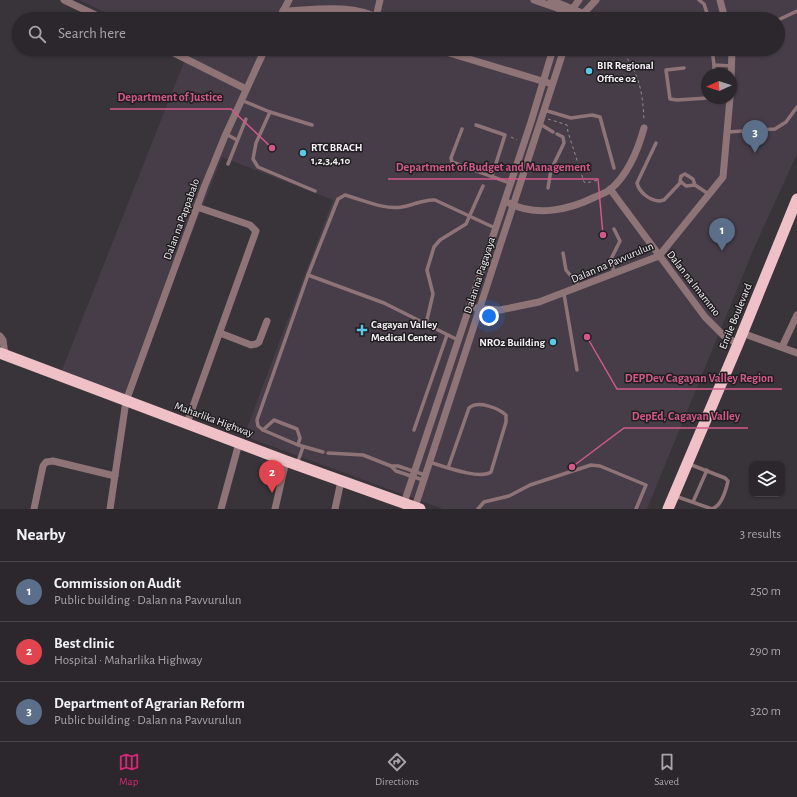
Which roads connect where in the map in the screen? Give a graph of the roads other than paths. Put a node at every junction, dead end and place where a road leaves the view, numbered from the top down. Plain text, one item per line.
1 (64, 0) edge
2 (289, 0) edge
3 (380, 0) edge
4 (534, 0) edge
5 (566, 0) edge
6 (579, 0) edge
7 (596, 0) edge
8 (699, 0) edge
9 (720, 0) edge
10 (555, 2) edge
11 (283, 11) joint
12 (797, 11) edge
13 (89, 12) edge
14 (360, 12) edge
15 (379, 12) edge
16 (564, 12) edge
17 (569, 12) edge
18 (585, 12) edge
19 (707, 12) edge
20 (723, 12) edge
21 (785, 17) edge
22 (180, 56) edge
23 (262, 56) edge
24 (459, 56) edge
25 (551, 56) edge
26 (562, 56) edge
27 (713, 56) edge
28 (732, 56) edge
29 (714, 65) joint
30 (732, 66) joint
31 (684, 68) dead end
32 (542, 81) junction
33 (552, 84) junction
34 (246, 89) junction
35 (701, 98) edge
36 (241, 100) junction
37 (729, 104) edge
38 (797, 107) edge
39 (270, 112) junction
40 (542, 117) junction
41 (246, 119) dead end
42 (312, 125) dead end
43 (476, 125) dead end
44 (644, 128) road end
45 (462, 129) dead end
46 (553, 132) dead end
47 (727, 132) junction
48 (226, 134) junction
49 (557, 134) dead end
50 (237, 140) junction
51 (656, 143) dead end
52 (228, 164) dead end
53 (614, 168) dead end
54 (492, 176) junction
55 (681, 182) junction
56 (510, 183) junction
57 (695, 185) junction
58 (482, 186) dead end
59 (548, 188) dead end
60 (610, 190) junction
61 (315, 191) dead end
62 (710, 196) junction
63 (797, 199) edge
64 (505, 201) junction
65 (513, 205) junction
66 (197, 207) junction
67 (469, 216) junction
68 (495, 228) junction
69 (614, 229) dead end
70 (563, 253) dead end
71 (659, 256) junction
72 (614, 274) junction
73 (308, 275) junction
74 (580, 287) junction
75 (564, 294) junction
76 (470, 306) junction
77 (480, 309) junction
78 (797, 315) edge
79 (267, 321) dead end
80 (426, 324) junction
81 (220, 333) junction
82 (742, 333) junction
83 (447, 335) junction
84 (0, 336) edge
85 (458, 340) junction
86 (738, 344) junction
87 (782, 348) junction
88 (797, 353) edge
89 (3, 354) edge
90 (577, 370) dead end
91 (126, 401) junction
92 (187, 423) junction
93 (263, 430) junction
94 (414, 430) dead end
95 (239, 443) junction
96 (298, 445) junction
97 (303, 447) junction
98 (429, 462) junction
99 (291, 463) junction
100 (688, 464) junction
101 (448, 468) junction
102 (707, 470) junction
103 (413, 474) junction
104 (115, 476) junction
105 (424, 477) junction
106 (341, 482) junction
107 (674, 495) junction
108 (693, 502) junction
109 (404, 503) junction
110 (417, 508) edge
111 (34, 509) edge
112 (110, 509) edge
113 (221, 509) edge
114 (275, 509) edge
115 (335, 509) edge
116 (478, 509) edge
117 (636, 509) edge
118 (668, 509) edge

1 - 13 street
2 - 11 street
3 - 15 street
4 - 10 street
5 - 10 street
6 - 17 street
7 - 18 street
8 - 19 lane
9 - 20 street
10 - 16 street
11 - 14 street
12 - 21 lane
22 - 34 street
23 - 34 street, Dalan na Pappabalo
24 - 32 street
25 - 32 street, Dalan na Pagayaya
26 - 33 street, Dalan na Pagayaya
27 - 29 lane
28 - 30 street
29 - 30 lane
31 - 35 lane
32 - 33 street
32 - 56 street, Dalan na Pagayaya
33 - 40 street, Dalan na Pagayaya
34 - 36 street, Dalan na Pappabalo
36 - 39 lane
36 - 48 street, Dalan na Pappabalo
37 - 47 street, Dalan na Pavvurulun
38 - 47 lane
39 - 42 lane
39 - 61 lane
40 - 46 lane
40 - 53 lane
40 - 65 street, Dalan na Pagayaya
41 - 50 lane
43 - 54 lane
44 - 60 street
45 - 54 lane
47 - 62 street, Dalan na Pavvurulun
48 - 50 lane
48 - 66 street, Dalan na Pappabalo
49 - 59 lane
50 - 52 lane
51 - 55 lane
54 - 56 lane
55 - 57 lane
55 - 57 lane
56 - 64 street, Dalan na Pagayaya
57 - 62 lane
58 - 67 lane
60 - 65 street
60 - 71 street, Dalan na Imammo
62 - 71 street, Dalan na Pavvurulun
63 - 82 highway, Enrile Boulevard
64 - 65 street
64 - 68 street, Dalan na Pagayaya
65 - 77 street, Dalan na Pagayaya
66 - 81 street
66 - 91 street, Dalan na Pappabalo
67 - 68 lane
67 - 73 lane
67 - 80 lane
68 - 76 street, Dalan na Pagayaya
69 - 72 lane
70 - 74 lane
71 - 72 street, Dalan na Pavvurulun
71 - 86 street, Dalan na Imammo
72 - 74 street, Dalan na Pavvurulun
73 - 80 lane
73 - 93 lane
74 - 75 street, Dalan na Pavvurulun
75 - 77 street, Dalan na Pavvurulun
75 - 90 lane
76 - 77 street, Dalan na Pavvurulun
76 - 85 street, Dalan na Pagayaya
77 - 98 street, Dalan na Pagayaya
78 - 87 street
79 - 81 street
80 - 83 lane
81 - 92 street
82 - 86 highway, Enrile Boulevard
82 - 87 street
83 - 85 lane
83 - 94 lane
84 - 89 street
85 - 103 street, Dalan na Pagayaya
86 - 100 highway, Enrile Boulevard
87 - 88 street
89 - 91 highway, Maharlika Highway
91 - 92 highway, Maharlika Highway
91 - 104 street, Dalan na Pappabalo
92 - 95 highway, Maharlika Highway
93 - 96 lane
93 - 96 lane
95 - 99 highway, Maharlika Highway
95 - 113 street
96 - 97 lane
97 - 99 lane
97 - 103 lane
98 - 101 lane
98 - 105 street, Dalan na Pagayaya
99 - 106 highway, Maharlika Highway
99 - 114 street
100 - 102 lane
100 - 107 highway, Enrile Boulevard
101 - 101 lane
102 - 108 lane
102 - 108 lane
103 - 105 lane
103 - 109 street, Dalan na Pagayaya
104 - 111 street
104 - 112 street, Dalan na Pappabalo
105 - 110 street, Dalan na Pagayaya
106 - 109 highway, Maharlika Highway
106 - 115 street
107 - 108 lane
107 - 118 highway, Enrile Boulevard
109 - 110 highway, Maharlika Highway
116 - 117 lane

